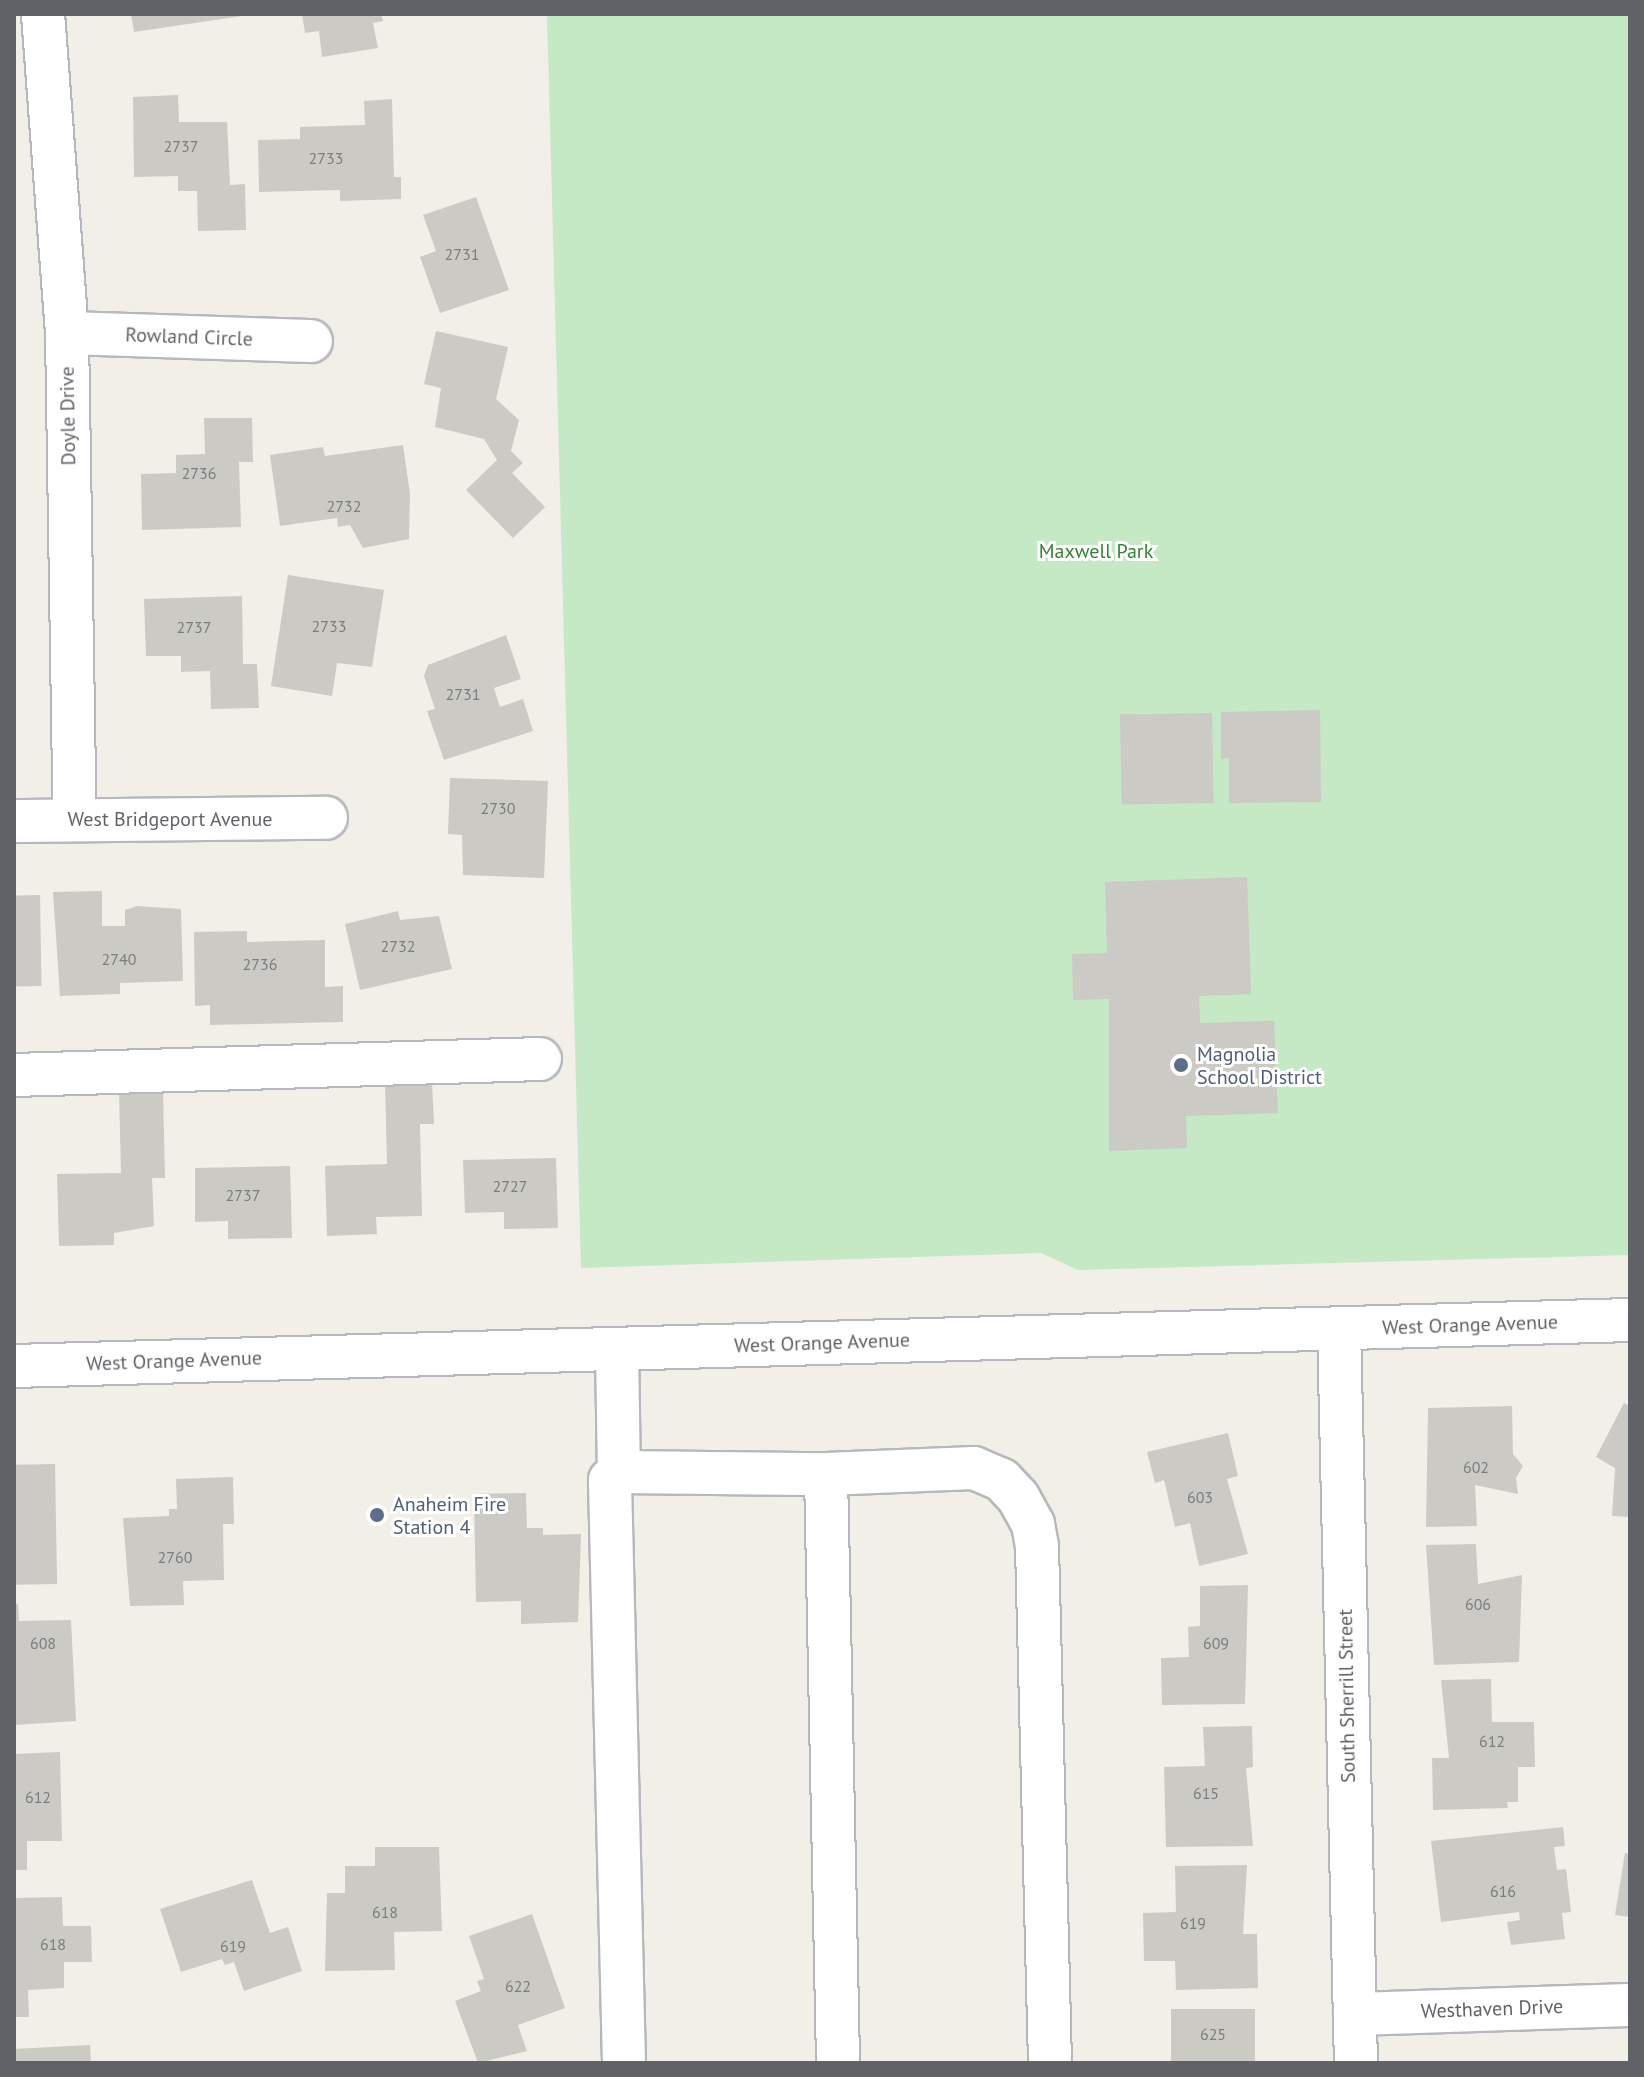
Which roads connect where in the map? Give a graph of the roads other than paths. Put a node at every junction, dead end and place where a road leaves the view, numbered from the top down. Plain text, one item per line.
1 (43, 14) edge
2 (67, 333) junction
3 (311, 341) dead end
4 (326, 818) dead end
5 (75, 819) junction
6 (14, 821) edge
7 (540, 1059) dead end
8 (14, 1075) edge
9 (1630, 1320) edge
10 (1339, 1328) junction
11 (617, 1349) junction
12 (14, 1366) edge
13 (619, 1472) junction
14 (826, 1474) junction
15 (1630, 2005) edge
16 (1355, 2014) junction
17 (624, 2063) edge
18 (838, 2063) edge
19 (1050, 2063) edge
20 (1356, 2063) edge

1 - 2 street, Doyle Drive
2 - 3 street, Rowland Circle
2 - 5 street, Doyle Drive
4 - 5 street, West Bridgeport Avenue
5 - 6 street, West Bridgeport Avenue
7 - 8 street
9 - 10 street, West Orange Avenue
10 - 11 street, West Orange Avenue
10 - 16 street, South Sherrill Street
11 - 12 street, West Orange Avenue
11 - 13 street
13 - 14 street
13 - 17 street
14 - 18 street
14 - 19 street
15 - 16 street, Westhaven Drive
16 - 20 street, South Sherrill Street

